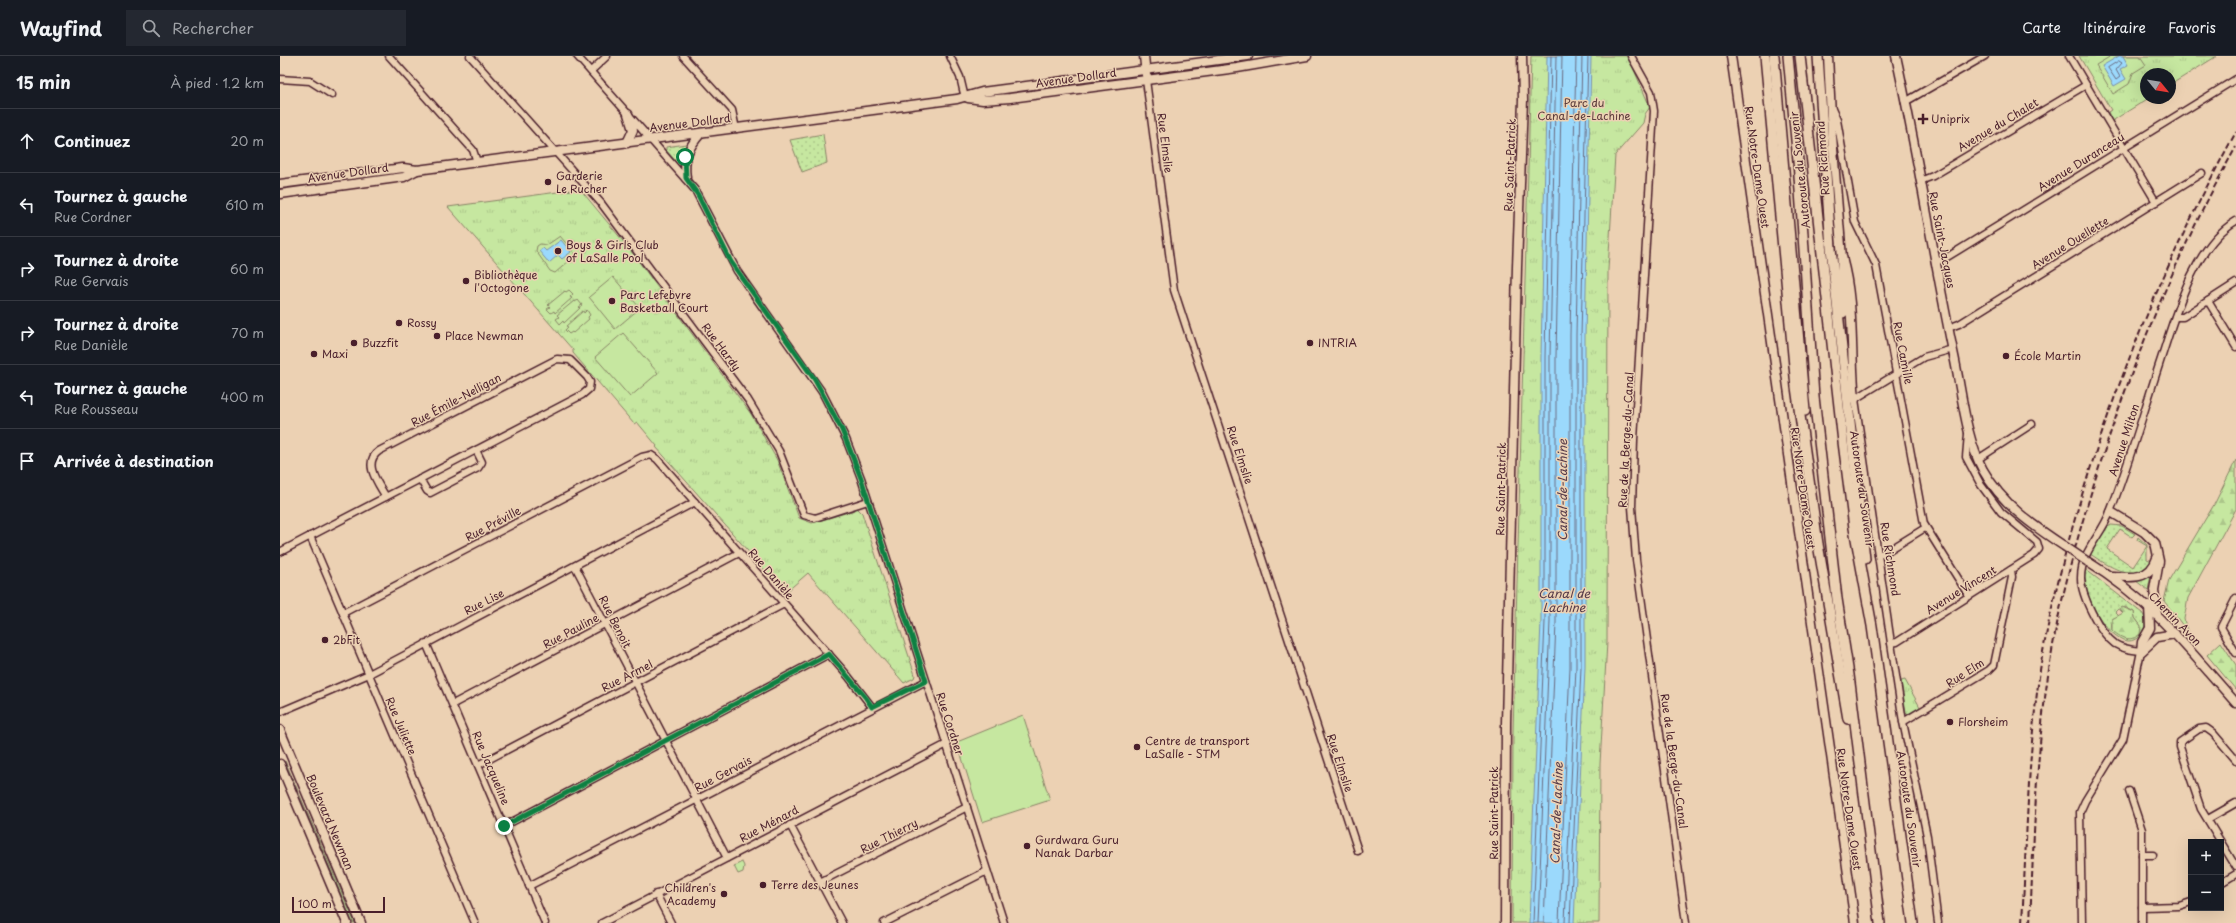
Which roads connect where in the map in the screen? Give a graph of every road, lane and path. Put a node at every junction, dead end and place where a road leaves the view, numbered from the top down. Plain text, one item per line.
1 (389, 56) edge
2 (470, 56) edge
3 (577, 56) edge
4 (607, 56) edge
5 (684, 56) edge
6 (950, 56) edge
7 (1144, 56) edge
8 (1248, 56) edge
9 (1307, 56) edge
10 (1522, 56) edge
11 (1631, 56) edge
12 (1731, 56) edge
13 (1765, 56) edge
14 (1774, 56) edge
15 (1818, 56) edge
16 (1828, 56) edge
17 (1896, 56) edge
18 (1984, 56) edge
19 (2069, 56) edge
20 (1788, 58) edge
21 (1800, 59) edge
22 (1146, 70) junction
23 (590, 71) junction
24 (280, 79) edge
25 (2236, 79) edge
26 (1146, 80) junction
27 (2086, 85) junction
28 (332, 95) dead end
29 (965, 98) junction
30 (1905, 102) junction
31 (1830, 107) junction
32 (628, 114) junction
33 (736, 129) junction
34 (700, 133) junction
35 (652, 140) junction
36 (627, 143) junction
37 (2123, 148) junction
38 (557, 152) junction
39 (477, 162) junction
40 (417, 170) junction
41 (2202, 173) dead end
42 (686, 178) junction
43 (1920, 181) junction
44 (280, 184) edge
45 (281, 194) edge
46 (2156, 202) junction
47 (2236, 221) edge
48 (1842, 258) junction
49 (1936, 262) junction
50 (2236, 283) edge
51 (2208, 301) junction
52 (2175, 317) junction
53 (1948, 328) junction
54 (1842, 342) junction
55 (2236, 347) edge
56 (1953, 349) junction
57 (1897, 374) junction
58 (1855, 399) junction
59 (2032, 424) dead end
60 (1969, 428) junction
61 (476, 450) junction
62 (653, 455) joint
63 (1978, 459) junction
64 (1810, 479) junction
65 (420, 480) junction
66 (386, 497) junction
67 (868, 500) junction
68 (695, 502) junction
69 (2111, 512) junction
70 (1925, 528) junction
71 (310, 536) junction
72 (2039, 549) joint
73 (280, 552) edge
74 (2158, 553) junction
75 (740, 554) junction
76 (1878, 555) junction
77 (2088, 562) joint
78 (574, 566) junction
79 (2011, 570) junction
80 (2110, 575) junction
81 (1969, 596) junction
82 (2236, 598) edge
83 (784, 604) junction
84 (2149, 606) junction
85 (343, 613) junction
86 (2157, 614) junction
87 (605, 625) junction
88 (1872, 626) junction
89 (2175, 634) junction
90 (426, 643) junction
91 (1891, 644) junction
92 (2141, 651) junction
93 (2236, 653) edge
94 (829, 654) junction
95 (369, 674) junction
96 (926, 681) junction
97 (635, 683) junction
98 (2236, 703) edge
99 (453, 704) junction
100 (872, 707) junction
101 (280, 712) edge
102 (1903, 722) junction
103 (280, 730) edge
104 (666, 742) junction
105 (946, 744) junction
106 (2236, 760) edge
107 (280, 764) edge
108 (478, 764) junction
109 (1861, 785) junction
110 (2129, 791) dead end
111 (696, 800) junction
112 (2236, 802) edge
113 (967, 807) junction
114 (2208, 819) junction
115 (790, 825) junction
116 (504, 826) junction
117 (1358, 851) dead end
118 (2142, 855) junction
119 (2153, 855) dead end
120 (727, 858) junction
121 (2236, 867) edge
122 (987, 871) junction
123 (2236, 874) edge
124 (2224, 881) edge
125 (820, 882) junction
126 (529, 886) junction
127 (656, 894) junction
128 (2188, 903) edge
129 (2142, 907) junction
130 (347, 923) edge
131 (361, 923) edge
132 (475, 923) edge
133 (545, 923) edge
134 (602, 923) edge
135 (671, 923) edge
136 (842, 923) edge
137 (884, 923) edge
138 (1004, 923) edge
139 (1504, 923) edge
140 (1686, 923) edge
141 (1855, 923) edge
142 (1880, 923) edge
143 (1913, 923) edge
144 (1938, 923) edge
145 (2082, 923) edge
146 (2142, 923) edge

1 - 39 street
2 - 38 street
3 - 23 street, Rue Cordner
4 - 23 street
5 - 33 street
6 - 29 street
7 - 22 main road, Rue Elmslie
8 - 22 main road, Avenue Dollard
9 - 26 main road, Avenue Dollard
10 - 139 main road, Rue Saint-Patrick
11 - 140 street, Rue de la Berge-du-Canal
12 - 141 main road, Rue Notre-Dame Ouest
13 - 64 highway
14 - 64 highway
15 - 54 highway
16 - 31 main road, Rue Richmond
17 - 30 main road, Rue Saint-Jacques
18 - 30 street
19 - 27 street
20 - 109 highway, Autoroute du Souvenir
21 - 88 highway, Autoroute du Souvenir
22 - 26 main road, Rue Elmslie
22 - 29 main road, Avenue Dollard
23 - 32 street, Rue Cordner
24 - 28 street
25 - 37 street, Avenue Duranceau
26 - 29 main road, Avenue Dollard
26 - 117 street, Rue Elmslie
27 - 37 street
27 - 43 street, Avenue du Chalet
29 - 33 main road, Avenue Dollard
30 - 43 main road, Rue Saint-Jacques
31 - 48 main road, Rue Richmond
31 - 57 street, Rue Camille
32 - 35 street, Rue Cordner
32 - 36 main road
33 - 34 main road, Avenue Dollard
34 - 35 main road, Avenue Dollard
34 - 42 main road
35 - 36 main road, Avenue Dollard
35 - 42 street, Rue Cordner
36 - 38 main road, Avenue Dollard
37 - 46 street
37 - 49 street, Avenue Duranceau
38 - 39 main road, Avenue Dollard
38 - 67 street, Rue Hardy
39 - 40 main road, Avenue Dollard
40 - 44 main road, Avenue Dollard
40 - 45 main road, Avenue Dollard
41 - 46 street, Avenue Ouellette
42 - 67 street, Rue Cordner
43 - 49 main road, Rue Saint-Jacques
46 - 53 street, Avenue Ouellette
47 - 52 street, Avenue Milton
48 - 54 highway
48 - 58 main road, Rue Richmond
49 - 53 main road, Rue Saint-Jacques
50 - 51 street
51 - 52 street
51 - 55 street
52 - 69 street, Avenue Milton
53 - 56 main road, Rue Saint-Jacques
54 - 88 highway
56 - 57 street
56 - 60 main road, Rue Saint-Jacques
57 - 58 street
57 - 70 street, Rue Camille
58 - 76 street, Rue Richmond
59 - 63 street
60 - 63 main road, Rue Saint-Jacques
60 - 72 street, Rue Saint-Jacques
61 - 65 street
61 - 65 street
61 - 66 street, Rue Émile-Nelligan
62 - 68 street, Rue Danièle
62 - 85 street, Rue Préville
63 - 77 main road, Rue Saint-Jacques, bridge
64 - 109 highway
65 - 66 street
66 - 71 street
67 - 96 street, Rue Cordner
68 - 75 street, Rue Danièle
68 - 78 street, Rue Lise
69 - 74 main road
69 - 92 street, Avenue Milton
70 - 76 street
70 - 81 street, Rue Camille
71 - 73 street
71 - 85 street, Rue Juliette
72 - 79 street, Avenue Vincent
74 - 80 main road
74 - 86 main road
75 - 83 street, Rue Danièle
75 - 87 street, Rue Pauline
76 - 91 street, Rue Richmond
77 - 80 main road, Chemin Avon
78 - 87 street, Rue Benoit
78 - 90 street, Rue Lise
79 - 81 street, Avenue Vincent
79 - 102 street, Rue Elm
80 - 84 main road, Chemin Avon
81 - 91 street, Avenue Vincent
82 - 93 street
83 - 94 street, Rue Danièle
83 - 97 street, Rue Armel
84 - 86 main road, Chemin Avon
84 - 92 main road
85 - 95 street, Rue Juliette
86 - 89 main road, Chemin Avon
87 - 97 street, Rue Benoit
87 - 99 street, Rue Pauline
88 - 143 highway, Autoroute du Souvenir
89 - 92 main road
89 - 98 main road, Chemin Avon
90 - 95 street, Rue Lise
90 - 99 street, Rue Jacqueline
91 - 102 street, Rue Richmond
92 - 145 street
94 - 100 street, Rue Danièle
94 - 104 street
95 - 101 street, Rue Lise
95 - 132 street, Rue Juliette
96 - 100 street, Rue Gervais
96 - 105 street, Rue Cordner
97 - 104 street, Rue Benoit
97 - 108 street, Rue Armel
99 - 108 street, Rue Jacqueline
100 - 111 street, Rue Gervais
102 - 144 street, Rue Richmond
103 - 131 main road, Boulevard Newman
104 - 111 street, Rue Benoit
104 - 116 street
105 - 113 street, Rue Cordner
105 - 115 street, Rue Ménard
106 - 114 street
107 - 130 main road
108 - 116 street, Rue Jacqueline
109 - 142 highway, Autoroute du Souvenir
110 - 118 street
111 - 120 street, Rue Benoit
111 - 126 street, Rue Gervais
112 - 114 street
113 - 122 street, Rue Cordner
113 - 125 street, Rue Thierry
114 - 121 street
115 - 120 street, Rue Ménard
115 - 125 street
116 - 126 street, Rue Jacqueline
118 - 119 street
118 - 129 street
120 - 127 street, Rue Ménard
122 - 137 street
122 - 138 street, Rue Cordner
123 - 124 street
125 - 136 street
126 - 133 street, Rue Jacqueline
127 - 134 street, Rue Ménard
127 - 135 street
128 - 129 street
129 - 146 street

